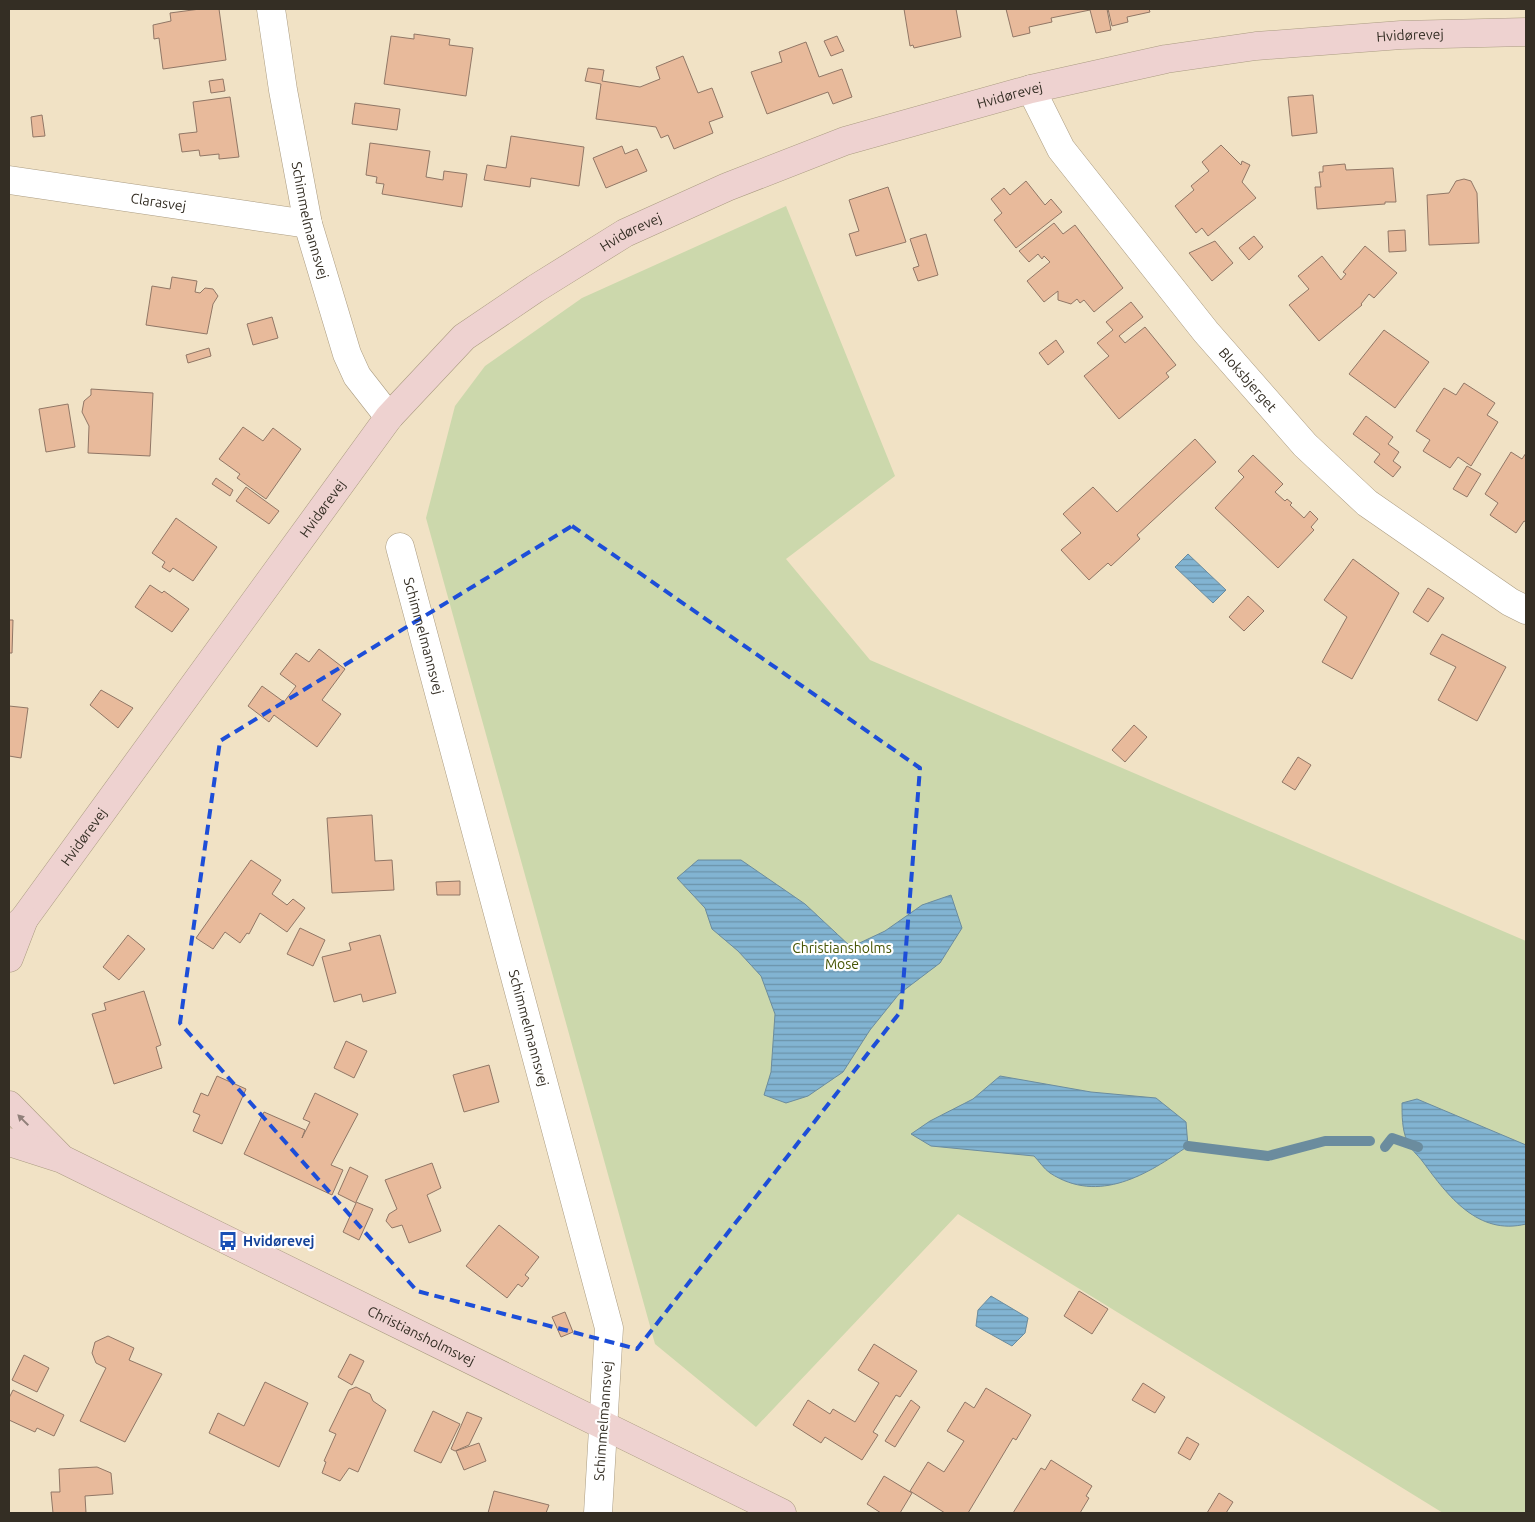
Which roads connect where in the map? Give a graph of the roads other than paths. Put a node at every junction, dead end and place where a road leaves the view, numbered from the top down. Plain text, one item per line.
1 (271, 9) edge
2 (1526, 32) edge
3 (1031, 89) junction
4 (9, 180) edge
5 (308, 224) junction
6 (389, 417) junction
7 (400, 547) dead end
8 (1526, 610) edge
9 (16, 926) edge
10 (9, 958) edge
11 (9, 1105) edge
12 (9, 1142) edge
13 (62, 1159) junction
14 (604, 1425) junction
15 (598, 1513) edge
16 (782, 1513) edge

1 - 5 street, Schimmelmannsvej
2 - 3 street, Hvidørevej
3 - 6 street, Hvidørevej
3 - 8 street, Bloksbjerget
4 - 5 street, Clarasvej
5 - 6 street, Schimmelmannsvej
6 - 9 street, Hvidørevej
7 - 14 street, Schimmelmannsvej
9 - 10 street, Hvidørevej
13 -> 11 street, Christiansholmsvej
12 - 13 street, Christiansholmsvej
13 - 14 street, Christiansholmsvej
14 - 15 street, Schimmelmannsvej
14 - 16 street, Christiansholmsvej

